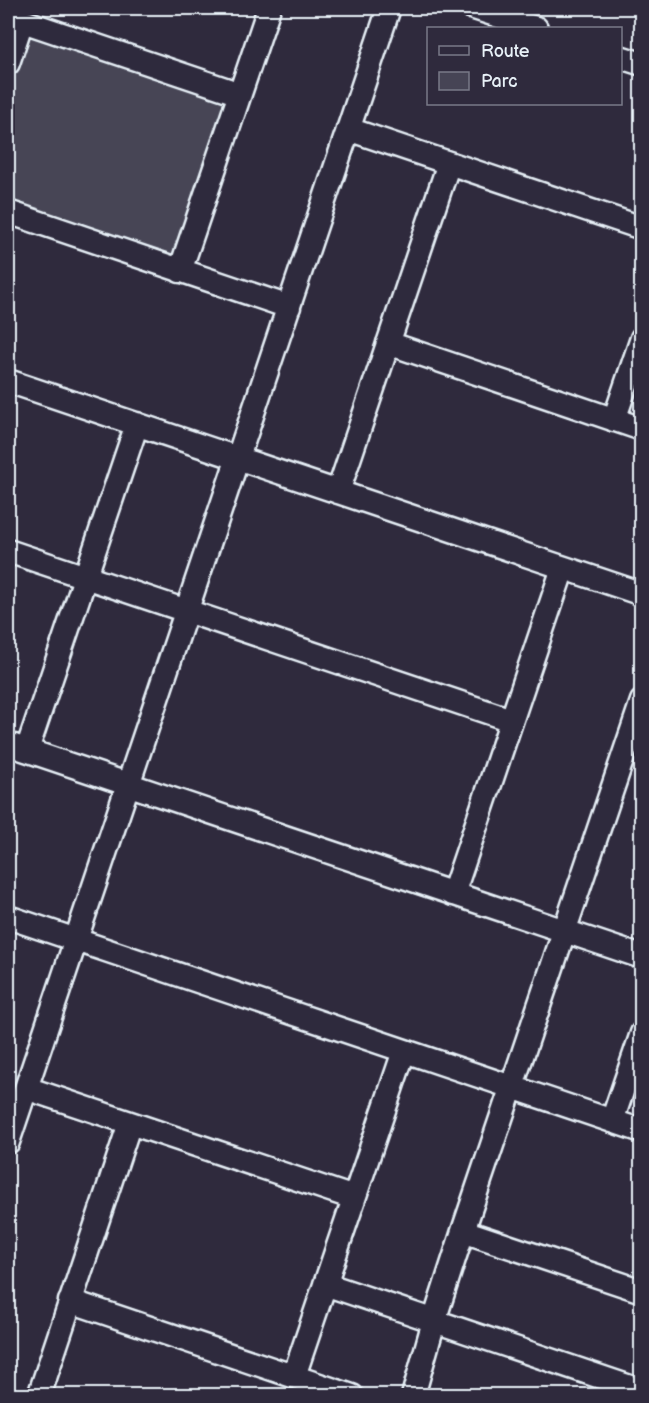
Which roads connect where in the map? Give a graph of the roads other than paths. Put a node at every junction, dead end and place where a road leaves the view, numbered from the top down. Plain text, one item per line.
1 (269, 8) edge
2 (389, 8) edge
3 (474, 8) edge
4 (500, 12) edge
5 (15, 19) edge
6 (534, 27) edge
7 (622, 57) edge
8 (8, 63) edge
9 (642, 64) edge
10 (240, 94) junction
11 (348, 129) junction
12 (448, 163) junction
13 (8, 212) edge
14 (642, 228) edge
15 (180, 271) junction
16 (289, 307) junction
17 (642, 338) edge
18 (388, 343) junction
19 (8, 381) edge
20 (614, 420) junction
21 (137, 424) junction
22 (642, 429) edge
23 (237, 458) junction
24 (338, 492) junction
25 (8, 550) edge
26 (563, 568) junction
27 (86, 577) junction
28 (642, 594) edge
29 (186, 611) junction
30 (642, 701) edge
31 (511, 720) junction
32 (17, 747) edge
33 (633, 755) edge
34 (128, 784) junction
35 (453, 894) junction
36 (8, 917) edge
37 (564, 931) junction
38 (76, 940) junction
39 (642, 957) edge
40 (642, 1033) edge
41 (404, 1050) junction
42 (512, 1087) junction
43 (26, 1088) junction
44 (612, 1121) junction
45 (130, 1123) junction
46 (642, 1131) edge
47 (8, 1142) edge
48 (354, 1198) junction
49 (463, 1231) junction
50 (325, 1284) junction
51 (642, 1291) edge
52 (70, 1301) junction
53 (434, 1321) junction
54 (294, 1376) junction
55 (642, 1391) edge
56 (39, 1395) edge
57 (351, 1395) edge
58 (413, 1395) edge

1 - 10 street
2 - 11 street
3 - 4 street
4 - 6 street
5 - 8 street
5 - 10 street
7 - 9 street
10 - 15 street
11 - 12 street
11 - 16 street
12 - 14 street
12 - 18 street
13 - 15 street
15 - 16 street
16 - 23 street
17 - 20 street
18 - 20 street
18 - 24 street
19 - 21 street
20 - 22 street
21 - 23 street
21 - 27 street
23 - 24 street
23 - 29 street
24 - 26 street
25 - 27 street
26 - 28 street
26 - 31 street
27 - 29 street
27 - 32 street
29 - 31 street
29 - 34 street
30 - 33 street
31 - 35 street
32 - 34 street
33 - 37 street
34 - 35 street
34 - 38 street
35 - 37 street
36 - 38 street
37 - 39 street
37 - 42 street
38 - 41 street
38 - 43 street
40 - 44 street
41 - 42 street
41 - 48 street
42 - 44 street
42 - 49 street
43 - 45 street
43 - 47 street
44 - 46 street
45 - 48 street
45 - 52 street
48 - 50 street
49 - 51 street
49 - 53 street
50 - 53 street
50 - 54 street
52 - 54 street
52 - 56 street
53 - 55 street
53 - 58 street
54 - 57 street

